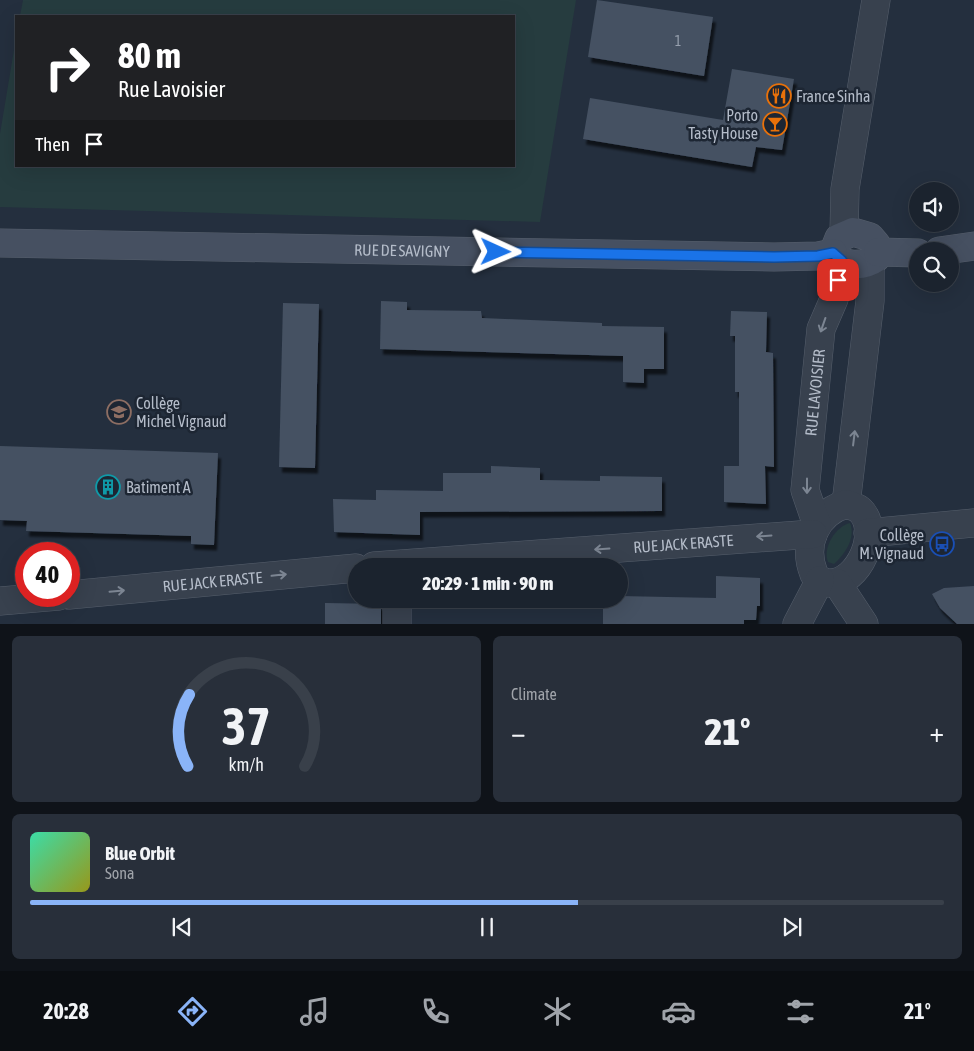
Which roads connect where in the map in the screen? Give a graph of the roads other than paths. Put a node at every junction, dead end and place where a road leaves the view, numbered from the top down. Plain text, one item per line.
1 (876, 0) edge
2 (0, 244) edge
3 (974, 246) edge
4 (959, 248) edge
5 (840, 250) junction
6 (909, 254) edge
7 (874, 257) junction
8 (846, 504) junction
9 (974, 522) edge
10 (815, 530) junction
11 (868, 533) junction
12 (484, 558) edge
13 (348, 569) edge
14 (828, 582) junction
15 (80, 594) edge
16 (397, 608) edge
17 (397, 624) edge
18 (797, 624) edge
19 (864, 624) edge

1 - 5 street, RUE LAVOISIER
2 - 5 street, RUE DE SAVIGNY
3 - 4 street
5 - 7 street, RUE DE SAVIGNY
5 -> 10 street, RUE LAVOISIER
6 - 7 street
8 -> 7 street
8 - 10 street
8 - 11 street
9 - 11 street
10 -> 12 street, RUE JACK ERASTE
10 - 14 street
11 - 14 street
15 -> 13 street, RUE JACK ERASTE
14 - 18 street
14 - 19 street
16 - 17 street

